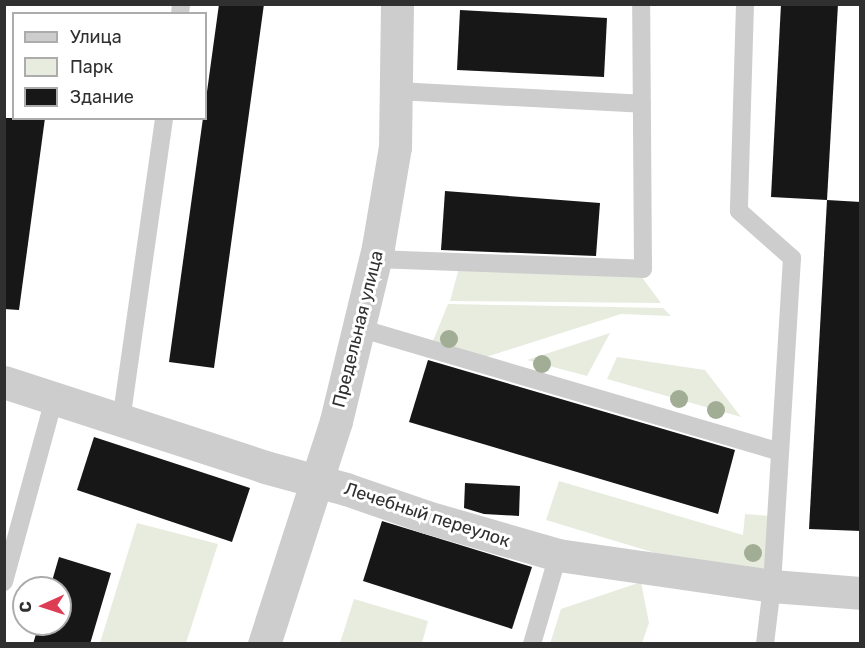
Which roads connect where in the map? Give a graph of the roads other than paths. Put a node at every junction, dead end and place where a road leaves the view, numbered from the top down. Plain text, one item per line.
1 (397, 4) edge
2 (641, 4) edge
3 (745, 4) edge
4 (397, 91) junction
5 (642, 104) junction
6 (164, 120) edge
7 (375, 259) junction
8 (359, 328) junction
9 (4, 382) edge
10 (54, 399) junction
11 (121, 421) junction
12 (780, 452) junction
13 (318, 481) junction
14 (558, 555) junction
15 (4, 582) edge
16 (772, 586) junction
17 (861, 593) edge
18 (264, 644) edge
19 (532, 644) edge
20 (765, 644) edge

1 - 4 street, Предельная улица
2 - 5 lane
3 - 12 lane
4 - 5 lane
4 - 7 street, Предельная улица
5 - 7 lane
6 - 11 lane
7 - 8 street, Предельная улица
8 - 12 lane
8 - 13 street, Предельная улица
9 - 10 street, Лечебный переулок
10 - 11 street, Лечебный переулок
10 - 15 lane
11 - 13 street, Лечебный переулок
12 - 16 lane
13 - 14 street, Лечебный переулок
13 - 18 street, Предельная улица
14 - 16 street, Лечебный переулок
14 - 19 lane
16 - 17 street, Лечебный переулок
16 - 20 lane

